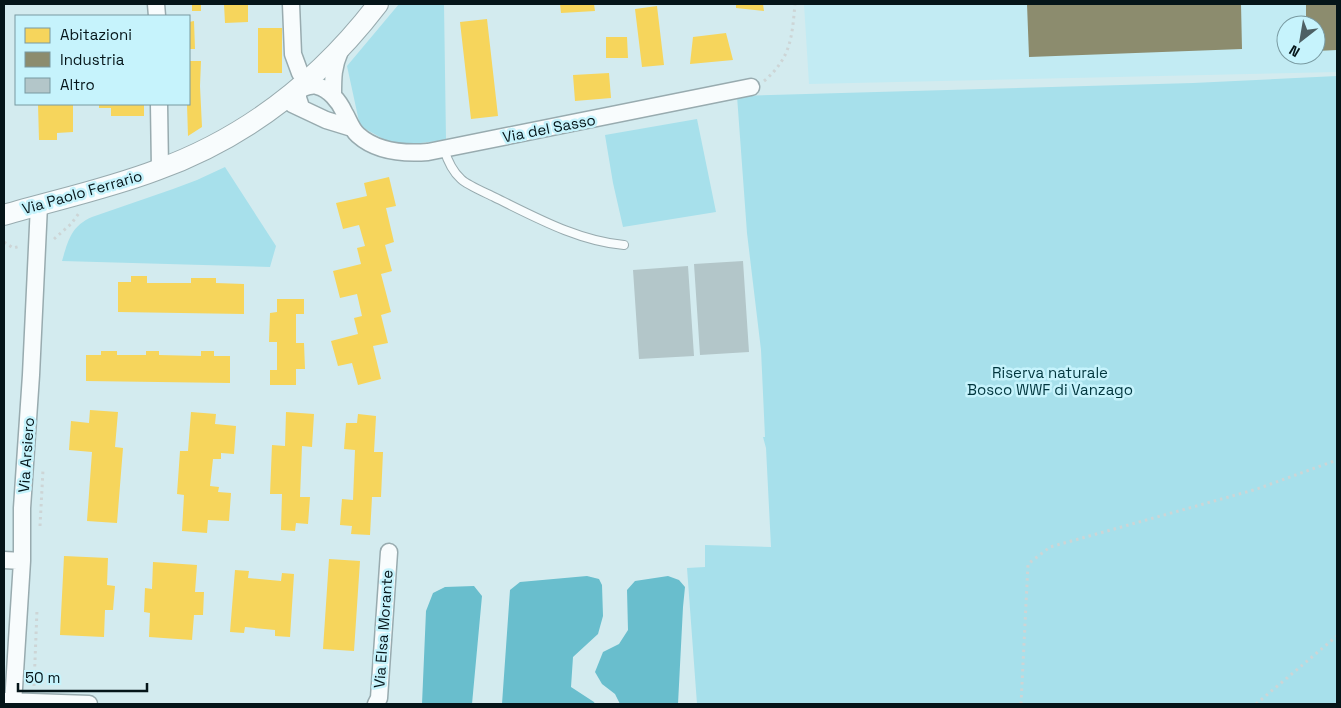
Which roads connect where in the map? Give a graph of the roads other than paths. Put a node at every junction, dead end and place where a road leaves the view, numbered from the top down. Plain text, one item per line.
1 (291, 4) edge
2 (378, 4) edge
3 (342, 48) junction
4 (751, 87) road end
5 (298, 95) junction
6 (333, 95) junction
7 (159, 105) edge
8 (352, 128) junction
9 (444, 149) junction
10 (160, 169) junction
11 (39, 205) junction
12 (4, 215) edge
13 (624, 244) dead end
14 (388, 552) dead end
15 (4, 560) edge
16 (22, 561) junction
17 (10, 702) edge
18 (89, 704) edge
19 (376, 704) edge

1 - 5 street
2 - 3 street, Via Paolo Ferrario
3 - 5 street, Via Paolo Ferrario
3 - 6 street
4 - 9 street, Via del Sasso
5 - 6 street
5 - 8 street, Via del Sasso
5 - 10 street, Via Paolo Ferrario
6 - 8 street, Via del Sasso
7 - 10 street, Via Paolo Ferrario
8 - 9 street, Via del Sasso
9 - 13 lane
10 - 11 street, Via Paolo Ferrario
11 - 12 street, Via Paolo Ferrario
11 - 16 street, Via Arsiero
14 - 19 street, Via Elsa Morante
15 - 16 street
16 - 17 street, Via Arsiero
17 - 18 street

